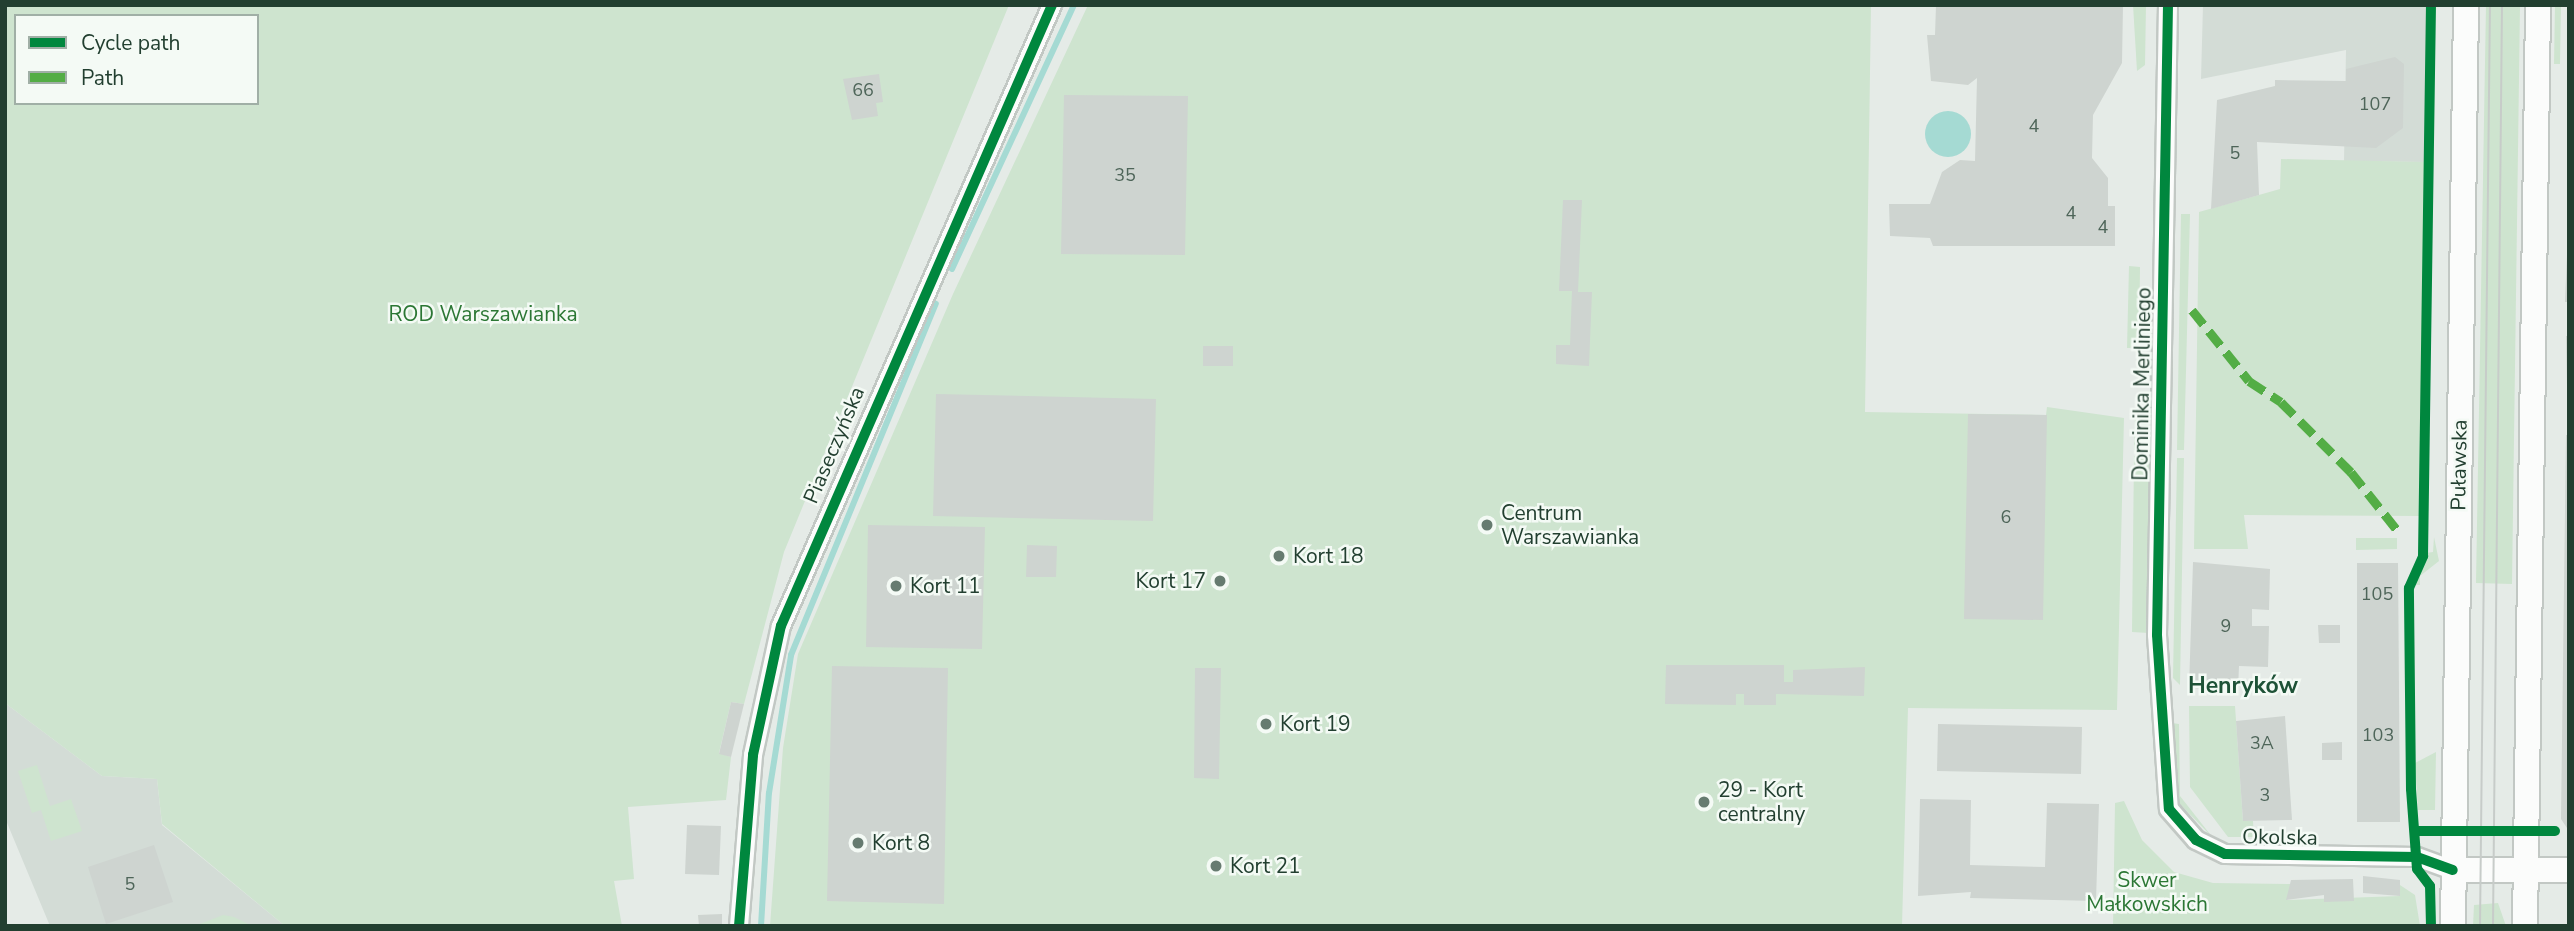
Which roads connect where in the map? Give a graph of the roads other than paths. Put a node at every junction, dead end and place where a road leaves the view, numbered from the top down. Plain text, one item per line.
1 (1052, 5) edge
2 (2168, 5) edge
3 (2466, 5) edge
4 (2538, 5) edge
5 (2162, 762) joint
6 (2453, 870) junction
7 (2569, 870) edge
8 (2526, 873) junction
9 (739, 926) edge
10 (2453, 926) edge
11 (2525, 926) edge

1 - 9 street, Piaseczyńska
2 - 5 street, Dominika Merliniego
3 - 6 main road, Puławska
4 - 8 main road
5 - 6 street, Okolska
6 - 8 main road
6 - 10 main road, Puławska
7 - 8 main road
8 - 11 main road

